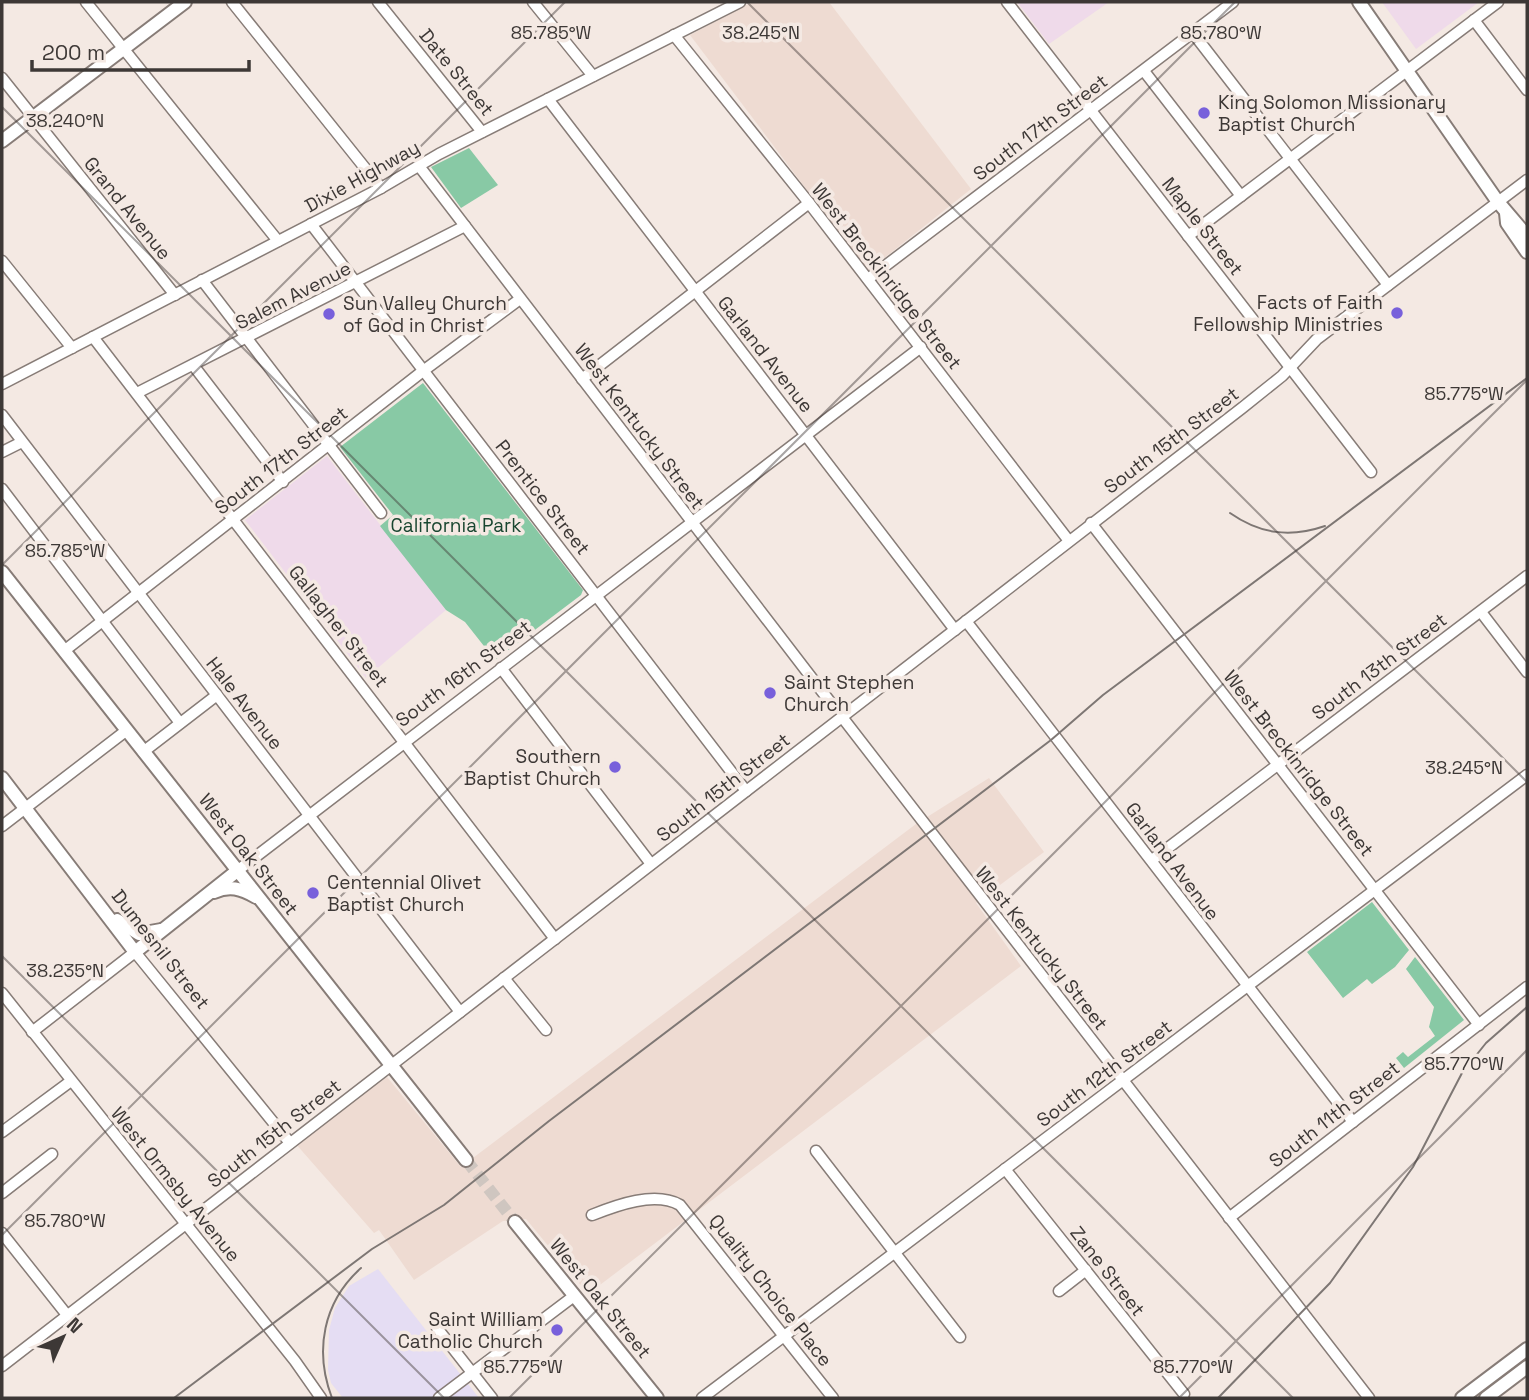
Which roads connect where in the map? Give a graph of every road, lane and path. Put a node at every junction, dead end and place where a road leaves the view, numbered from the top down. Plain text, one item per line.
1 (86, 2) edge
2 (185, 2) edge
3 (232, 2) edge
4 (378, 2) edge
5 (533, 2) edge
6 (740, 2) edge
7 (1007, 2) edge
8 (1233, 2) edge
9 (1359, 2) edge
10 (1498, 2) edge
11 (1474, 20) junction
12 (1193, 33) junction
13 (674, 35) junction
14 (124, 48) junction
15 (1144, 71) junction
16 (1407, 71) junction
17 (593, 76) junction
18 (2, 78) edge
19 (1527, 90) edge
20 (548, 99) junction
21 (1091, 110) junction
22 (33, 117) junction
23 (482, 132) junction
24 (2, 141) edge
25 (1291, 159) junction
26 (419, 166) junction
27 (1527, 180) edge
28 (381, 188) junction
29 (1241, 196) junction
30 (809, 203) junction
31 (1502, 208) junction
32 (311, 224) junction
33 (465, 226) junction
34 (1188, 236) junction
35 (1527, 236) edge
36 (278, 241) junction
37 (1527, 253) edge
38 (2, 261) edge
39 (868, 279) junction
40 (202, 280) junction
41 (355, 283) junction
42 (1388, 285) junction
43 (695, 291) junction
44 (175, 295) junction
45 (520, 299) junction
46 (93, 337) junction
47 (247, 339) junction
48 (921, 347) junction
49 (72, 348) junction
50 (193, 365) junction
51 (1290, 367) junction
52 (423, 370) junction
53 (582, 379) junction
54 (2, 384) edge
55 (137, 393) junction
56 (2, 415) edge
57 (806, 435) junction
58 (22, 442) junction
59 (329, 445) junction
60 (2, 452) edge
61 (1371, 472) dead end
62 (283, 482) junction
63 (2, 489) edge
64 (381, 513) dead end
65 (234, 519) junction
66 (692, 522) junction
67 (1091, 523) junction
68 (1069, 541) junction
69 (2, 572) edge
70 (1527, 576) edge
71 (138, 593) junction
72 (597, 596) junction
73 (1481, 612) junction
74 (966, 621) junction
75 (102, 622) junction
76 (955, 630) junction
77 (64, 651) junction
78 (501, 667) junction
79 (1527, 672) edge
80 (217, 695) junction
81 (834, 707) dead end
82 (842, 717) junction
83 (180, 723) junction
84 (127, 730) junction
85 (405, 741) junction
86 (143, 752) junction
87 (1278, 764) junction
88 (1527, 775) edge
89 (2, 778) edge
90 (746, 791) junction
91 (25, 808) junction
92 (311, 817) junction
93 (2, 826) edge
94 (1152, 860) junction
95 (651, 864) junction
96 (237, 871) junction
97 (1375, 890) junction
98 (209, 894) junction
99 (259, 899) junction
100 (106, 911) junction
101 (167, 928) junction
102 (555, 939) junction
103 (135, 952) junction
104 (504, 978) junction
105 (1247, 985) junction
106 (1527, 987) edge
107 (2, 993) edge
108 (460, 1012) junction
109 (1479, 1025) junction
110 (546, 1030) dead end
111 (32, 1032) junction
112 (390, 1065) junction
113 (71, 1081) junction
114 (1122, 1081) junction
115 (1353, 1122) junction
116 (2, 1132) edge
117 (290, 1143) junction
118 (816, 1151) dead end
119 (52, 1154) dead end
120 (466, 1160) tunnel mouth
121 (1005, 1169) junction
122 (2, 1193) edge
123 (592, 1215) dead end
124 (1229, 1218) junction
125 (515, 1222) tunnel mouth
126 (185, 1224) junction
127 (2, 1233) edge
128 (895, 1252) junction
129 (1086, 1270) junction
130 (1059, 1291) dead end
131 (574, 1296) junction
132 (67, 1315) junction
133 (437, 1328) dead end
134 (784, 1336) junction
135 (960, 1337) dead end
136 (1527, 1349) edge
137 (2, 1366) edge
138 (1527, 1367) edge
139 (472, 1373) junction
140 (1184, 1394) dead end
141 (321, 1398) edge
142 (439, 1398) edge
143 (492, 1398) edge
144 (657, 1398) edge
145 (702, 1398) edge
146 (833, 1398) edge
147 (1369, 1398) edge
148 (1462, 1398) edge
149 (1486, 1398) edge

1 - 14 street
2 - 14 main road
3 - 28 street
4 - 23 street, Date Street
5 - 17 street
6 - 13 street, Dixie Highway
7 - 21 street, Maple Street
8 - 12 street, South 17th Street
9 - 16 main road
10 - 11 street
11 - 16 street
11 - 19 street
12 - 15 street, South 17th Street
12 - 25 street
13 - 17 street, Dixie Highway
13 - 30 street, West Breckinridge Street
14 - 22 main road
14 - 36 street
15 - 21 street, South 17th Street
15 - 29 street
16 - 25 street
16 - 31 main road
17 - 20 street, Dixie Highway
18 - 22 street, Grand Avenue
20 - 23 street, Dixie Highway
20 - 43 street, Garland Avenue
21 - 34 street, Maple Street
21 - 39 street, South 17th Street
22 - 24 main road
22 - 44 street, Grand Avenue
23 - 26 street, Dixie Highway
25 - 29 street
25 - 42 street
26 - 28 street, Dixie Highway
26 - 33 street, West Kentucky Street
27 - 31 street, South 15th Street
28 - 32 street, Dixie Highway
29 - 34 street
30 - 39 street, West Breckinridge Street
30 - 43 street
31 - 35 main road
31 - 37 main road
31 - 42 street, South 15th Street
32 - 36 street, Dixie Highway
32 - 41 street, Prentice Street
33 - 41 street, Salem Avenue
33 - 45 street, West Kentucky Street
34 - 51 street, Maple Street
36 - 40 street, Dixie Highway
38 - 49 street
39 - 48 street, West Breckinridge Street
40 - 44 street, Dixie Highway
40 - 47 street
41 - 47 street, Salem Avenue
41 - 52 street, Prentice Street
42 - 51 street, South 15th Street
43 - 53 street
43 - 57 street, Garland Avenue
44 - 46 street, Dixie Highway
45 - 52 street, South 17th Street
45 - 53 street, West Kentucky Street
46 - 49 street, Dixie Highway
46 - 55 street, Gallagher Street
47 - 50 street, Salem Avenue
47 - 59 street
48 - 57 street, South 16th Street
48 - 68 street, West Breckinridge Street
49 - 54 street, Dixie Highway
50 - 55 street, Salem Avenue
50 - 62 street
51 - 61 street, Maple Street
51 - 67 street, South 15th Street
52 - 59 street, South 17th Street
52 - 72 street, Prentice Street
53 - 66 street, West Kentucky Street
55 - 65 street, Gallagher Street
56 - 58 street, Hale Avenue
57 - 66 street, South 16th Street
57 - 76 street, Garland Avenue
58 - 60 street
58 - 71 street, Hale Avenue
59 - 62 street, South 17th Street
59 - 64 street
62 - 65 street, South 17th Street
63 - 75 street
65 - 71 street, South 17th Street
65 - 85 street, Gallagher Street
66 - 72 street, South 16th Street
66 - 81 street, West Kentucky Street
67 - 68 street, South 15th Street
67 - 87 street, West Breckinridge Street
68 - 74 street, South 15th Street
69 - 77 main road, West Oak Street
70 - 73 street, South 13th Street
71 - 75 street, South 17th Street
71 - 80 street, Hale Avenue
72 - 78 street, South 16th Street
72 - 90 street, Prentice Street
73 - 79 street
73 - 87 street, South 13th Street
74 - 76 street, South 15th Street
74 - 94 street, Garland Avenue
75 - 77 street, South 17th Street
75 - 83 street
76 - 82 street, South 15th Street
77 - 84 main road, West Oak Street
78 - 85 street, South 16th Street
78 - 95 street
80 - 83 street
80 - 92 street, Hale Avenue
82 - 90 street, South 15th Street
82 - 114 street, West Kentucky Street
83 - 86 street
84 - 86 main road, West Oak Street
84 - 91 street
85 - 92 street, South 16th Street
85 - 102 street, Gallagher Street
86 - 96 main road, West Oak Street
87 - 94 street, South 13th Street
87 - 97 street, West Breckinridge Street
88 - 97 street, South 12th Street
89 - 91 main road, Dumesnil Street
90 - 95 street, South 15th Street
91 - 93 street
91 - 100 main road, Dumesnil Street
92 - 96 street, South 16th Street
92 - 108 street, Hale Avenue
94 - 105 street, Garland Avenue
95 - 102 street, South 15th Street
96 - 98 main road, South 16th Street
96 - 99 main road, West Oak Street
97 - 105 street, South 12th Street
97 - 109 street, West Breckinridge Street
98 - 99 main road
98 - 101 main road, South 16th Street
99 - 112 main road, West Oak Street
100 - 101 main road
100 - 103 main road, Dumesnil Street
101 - 103 main road, South 16th Street
102 - 104 street, South 15th Street
103 - 111 street, South 16th Street
103 - 117 street, Dumesnil Street
104 - 108 street, South 15th Street
104 - 110 street
105 - 114 street, South 12th Street
105 - 115 street, Garland Avenue
106 - 109 street, South 11th Street
107 - 111 street, West Ormsby Avenue
108 - 112 street, South 15th Street
109 - 115 street, South 11th Street
111 - 113 street, West Ormsby Avenue
112 - 117 street, South 15th Street
112 - 120 main road, West Oak Street
113 - 116 street
113 - 126 street, West Ormsby Avenue
114 - 121 street, South 12th Street
114 - 124 street, West Kentucky Street
115 - 124 street, South 11th Street
117 - 126 street, South 15th Street
118 - 128 street
119 - 122 street
121 - 128 street, South 12th Street
121 - 129 street, Zane Street
123 - 134 street, Quality Choice Place
124 - 147 street, West Kentucky Street
125 - 131 main road, West Oak Street
126 - 132 street, South 15th Street
126 - 141 street, West Ormsby Avenue
127 - 132 street
128 - 134 street, South 12th Street
128 - 135 street
129 - 130 street
129 - 140 street, Zane Street
131 - 139 street
131 - 144 main road, West Oak Street
132 - 137 street, South 15th Street
133 - 139 street
134 - 145 street, South 12th Street
134 - 146 street, Quality Choice Place
136 - 148 main road
138 - 149 main road
139 - 142 street
139 - 143 street

